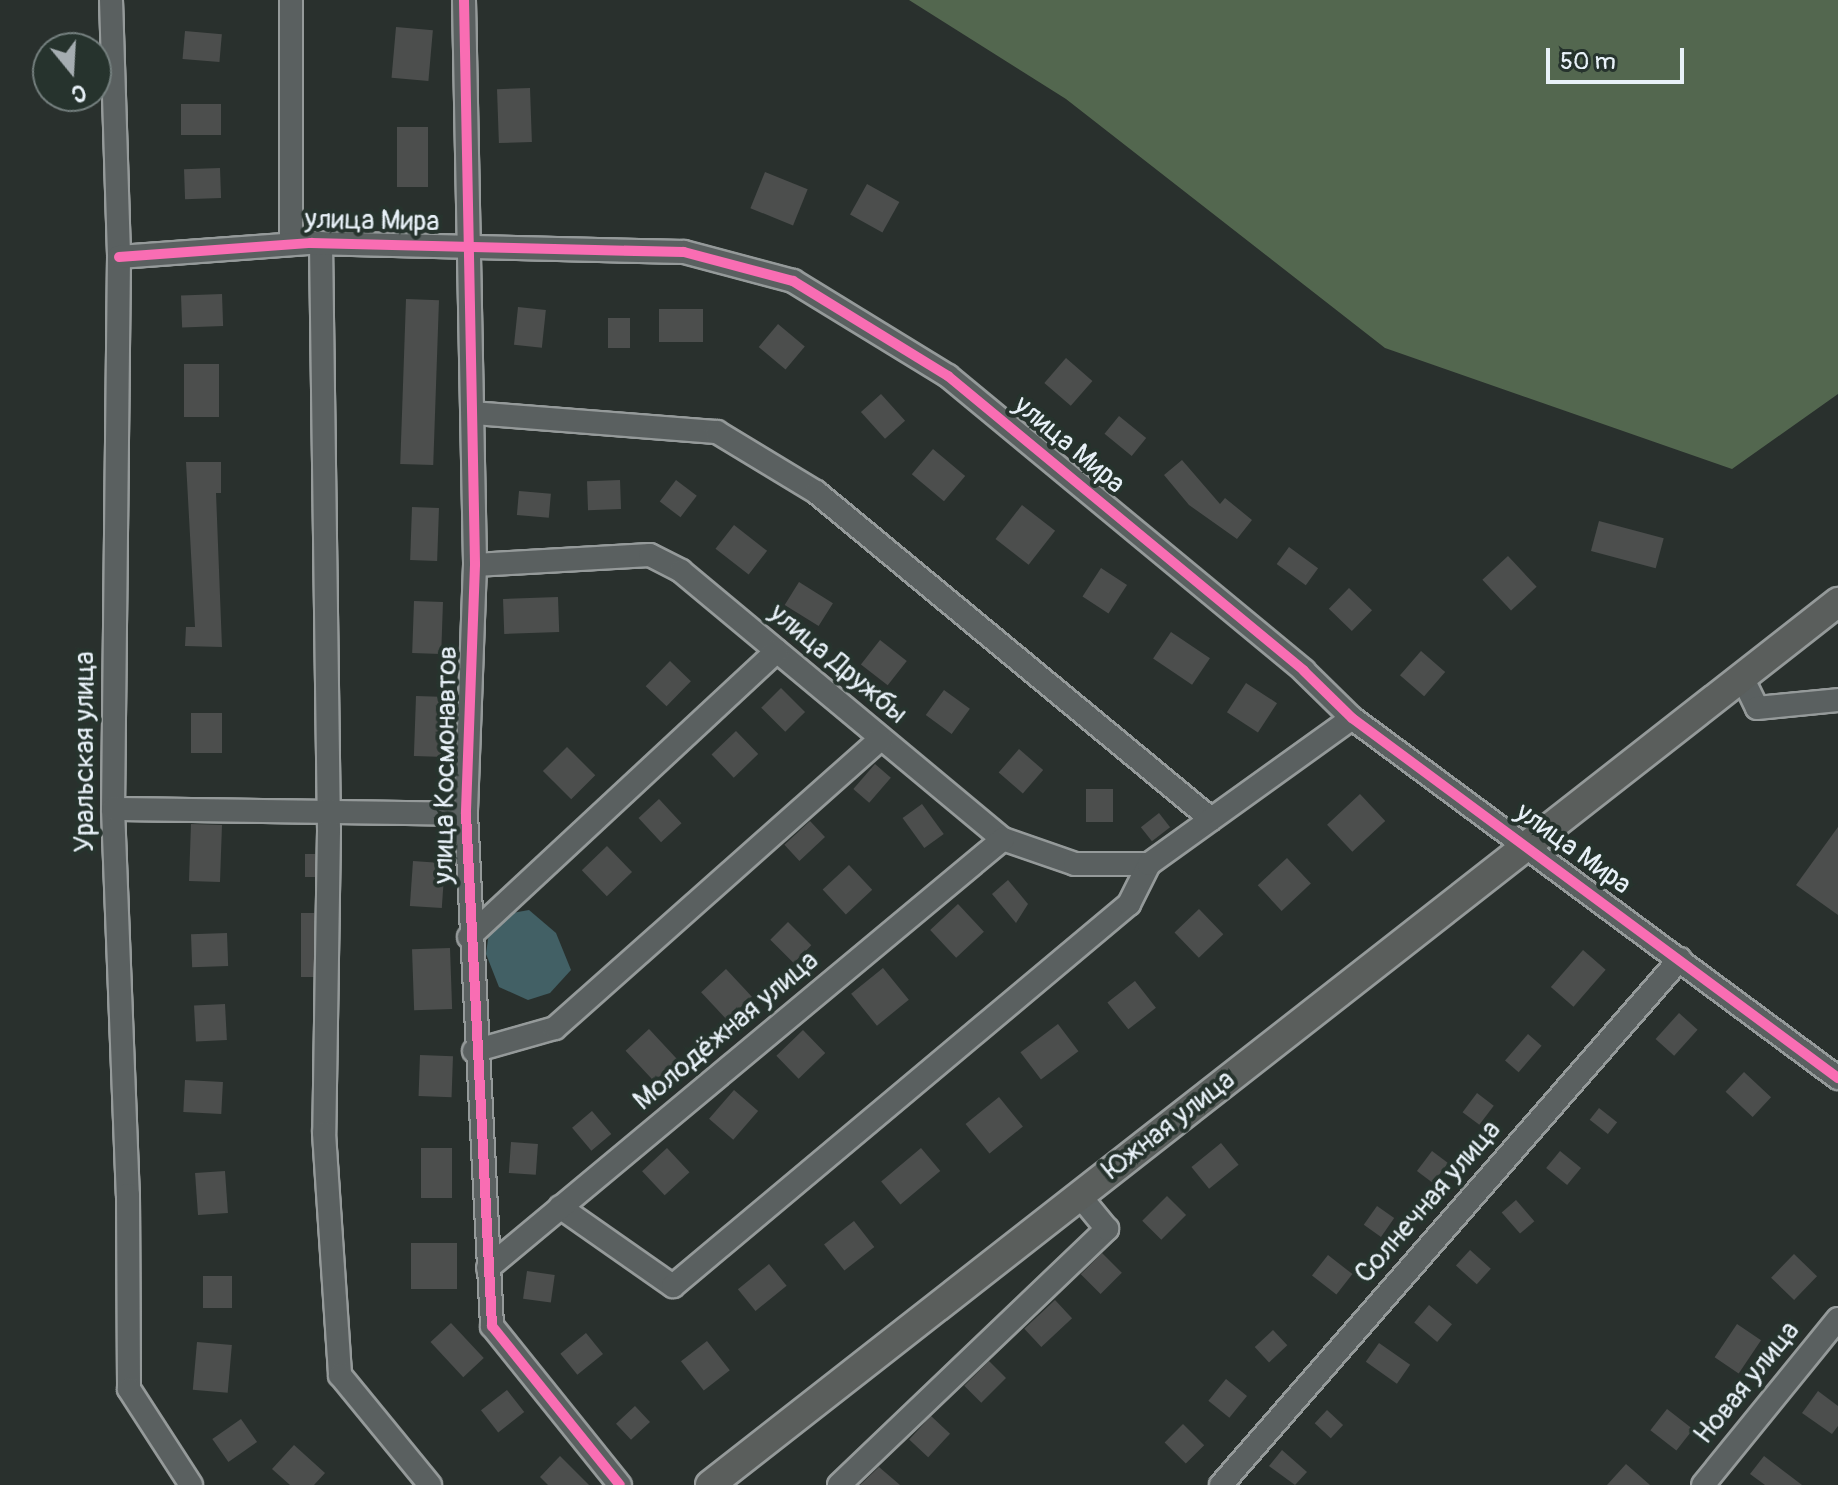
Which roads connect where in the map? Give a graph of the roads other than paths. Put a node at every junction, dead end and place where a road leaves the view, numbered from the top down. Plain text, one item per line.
1 (111, 0) edge
2 (291, 0) edge
3 (464, 0) edge
4 (321, 243) junction
5 (291, 244) junction
6 (471, 247) junction
7 (119, 257) junction
8 (473, 413) junction
9 (475, 565) junction
10 (1838, 602) edge
11 (777, 651) junction
12 (1742, 677) junction
13 (1838, 700) edge
14 (1352, 718) junction
15 (880, 739) junction
16 (113, 809) junction
17 (325, 812) junction
18 (466, 814) junction
19 (1211, 819) junction
20 (1003, 839) junction
21 (1530, 847) junction
22 (1149, 864) junction
23 (469, 937) junction
24 (1680, 959) junction
25 (474, 1051) junction
26 (1838, 1078) edge
27 (1079, 1195) junction
28 (560, 1207) junction
29 (488, 1268) junction
30 (1838, 1319) edge
31 (191, 1485) edge
32 (430, 1485) edge
33 (620, 1485) edge
34 (710, 1485) edge
35 (839, 1485) edge
36 (1221, 1485) edge
37 (1703, 1485) edge

1 - 7 street, Уральская улица
2 - 5 street
3 - 6 street, улица Космонавтов
4 - 5 street, улица Мира
4 - 6 street, улица Мира
4 - 17 street
5 - 7 street, улица Мира
6 - 8 street, улица Космонавтов
6 - 14 street, улица Мира
7 - 16 street, Уральская улица
8 - 9 street, улица Космонавтов
8 - 19 street
9 - 11 street, улица Дружбы
9 - 18 street, улица Космонавтов
10 - 12 main road, Южная улица
11 - 15 street, улица Дружбы
11 - 23 street
12 - 13 street
12 - 21 main road, Южная улица
14 - 19 street
14 - 21 street, улица Мира
15 - 20 street, улица Дружбы
15 - 25 street
16 - 17 street
16 - 31 street, Уральская улица
17 - 18 street
17 - 32 street
18 - 23 street, улица Космонавтов
19 - 22 street
20 - 22 street, улица Дружбы
20 - 28 street, Молодёжная улица
21 - 24 street, улица Мира
21 - 27 main road, Южная улица
22 - 28 street
23 - 25 street, улица Космонавтов
24 - 26 street, улица Мира
24 - 36 street, Солнечная улица
25 - 29 street, улица Космонавтов
27 - 34 main road, Южная улица
27 - 35 street
28 - 29 street, Молодёжная улица
29 - 33 street, улица Космонавтов
30 - 37 street, Новая улица

